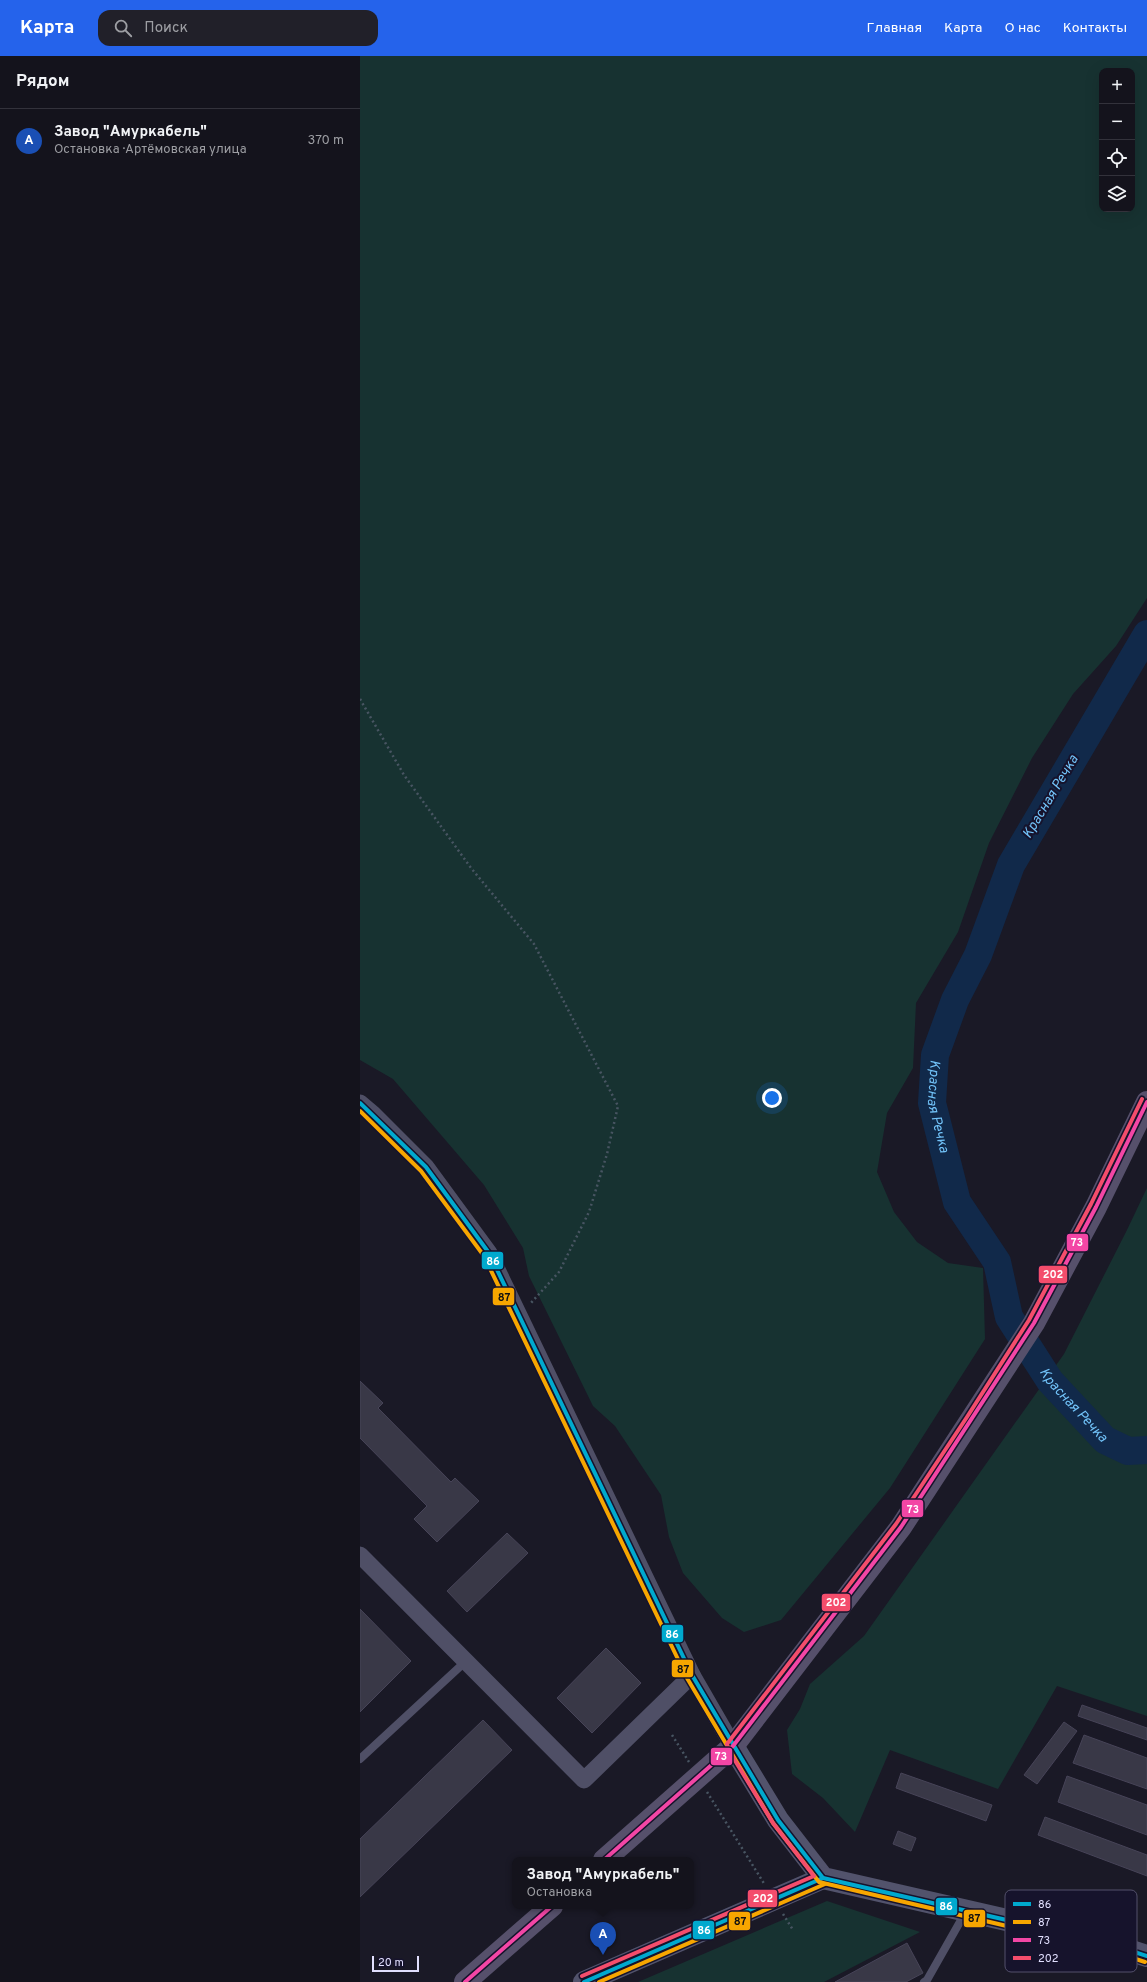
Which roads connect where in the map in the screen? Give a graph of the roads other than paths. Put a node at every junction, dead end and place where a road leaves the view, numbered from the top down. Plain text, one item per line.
1 (1147, 1102) edge
2 (360, 1103) edge
3 (360, 1555) edge
4 (464, 1662) junction
5 (692, 1675) junction
6 (733, 1746) junction
7 (360, 1759) edge
8 (607, 1857) edge
9 (823, 1878) junction
10 (549, 1909) edge
11 (966, 1911) junction
12 (1005, 1920) edge
13 (1137, 1953) edge
14 (1147, 1956) edge
15 (465, 1982) edge
16 (584, 1982) edge
17 (924, 1982) edge

1 - 6 main road
2 - 5 street
3 - 4 street
4 - 5 street
4 - 7 lane
5 - 6 street
6 - 8 main road
6 - 9 street
9 - 11 street
9 - 16 street
10 - 15 main road
11 - 12 street
11 - 17 lane
13 - 14 street

